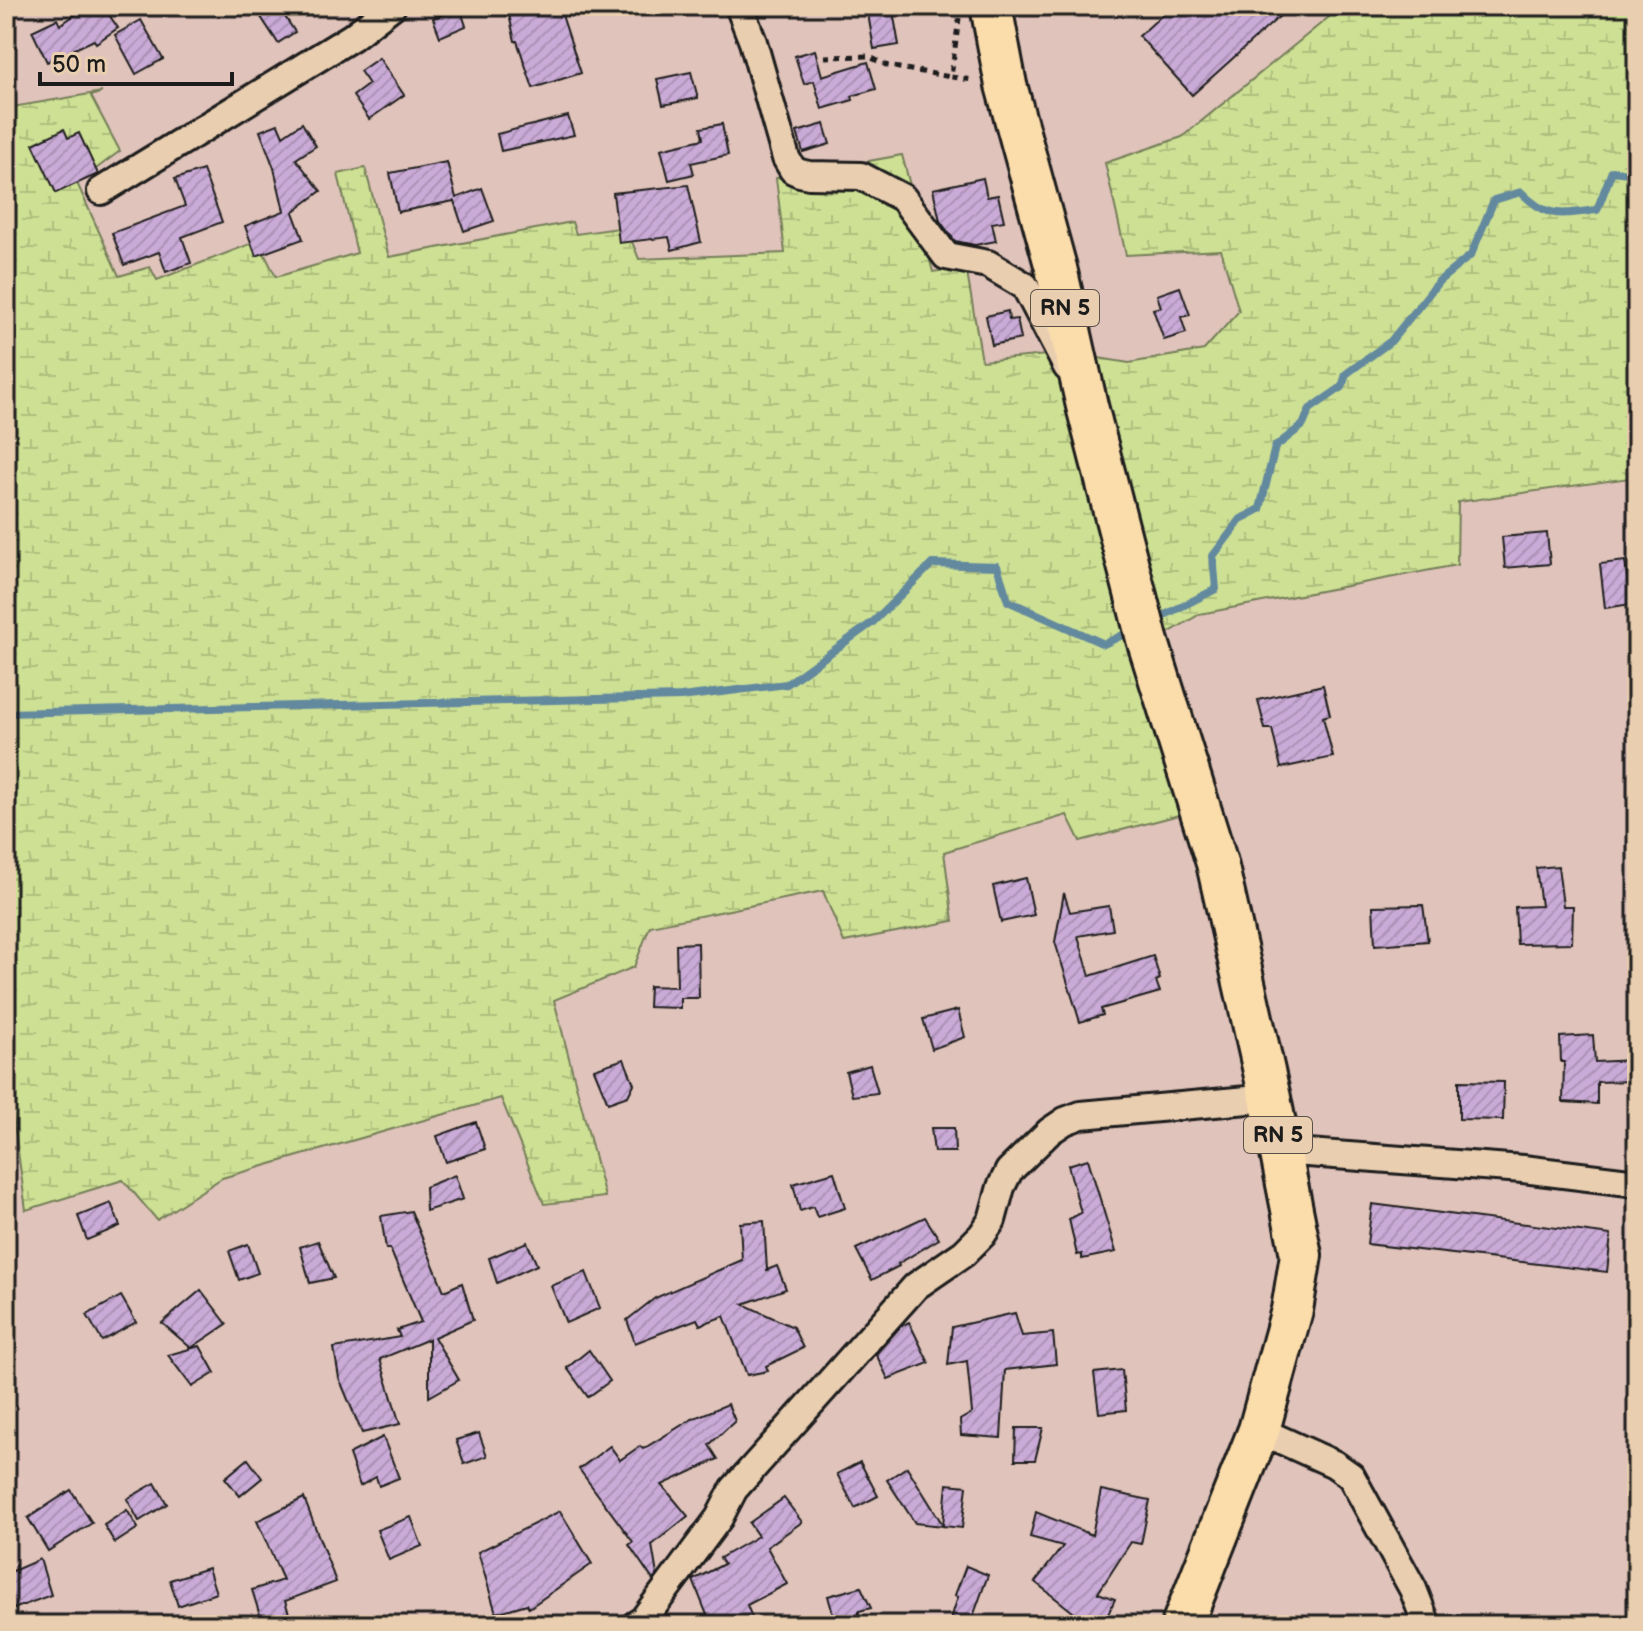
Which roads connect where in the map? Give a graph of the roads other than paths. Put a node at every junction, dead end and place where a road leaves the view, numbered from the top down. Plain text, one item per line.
1 (392, 6) edge
2 (739, 6) edge
3 (991, 6) edge
4 (101, 191) dead end
5 (1087, 406) junction
6 (1270, 1098) junction
7 (1281, 1151) junction
8 (1637, 1183) edge
9 (1259, 1430) junction
10 (635, 1625) edge
11 (1182, 1625) edge
12 (1427, 1625) edge

1 - 4 street
2 - 5 street
3 - 5 main road, RN 5
5 - 6 main road, RN 5
6 - 7 main road, RN 5
6 - 10 street
7 - 8 street
7 - 9 main road, RN 5
9 - 11 main road, RN 5
9 - 12 street

